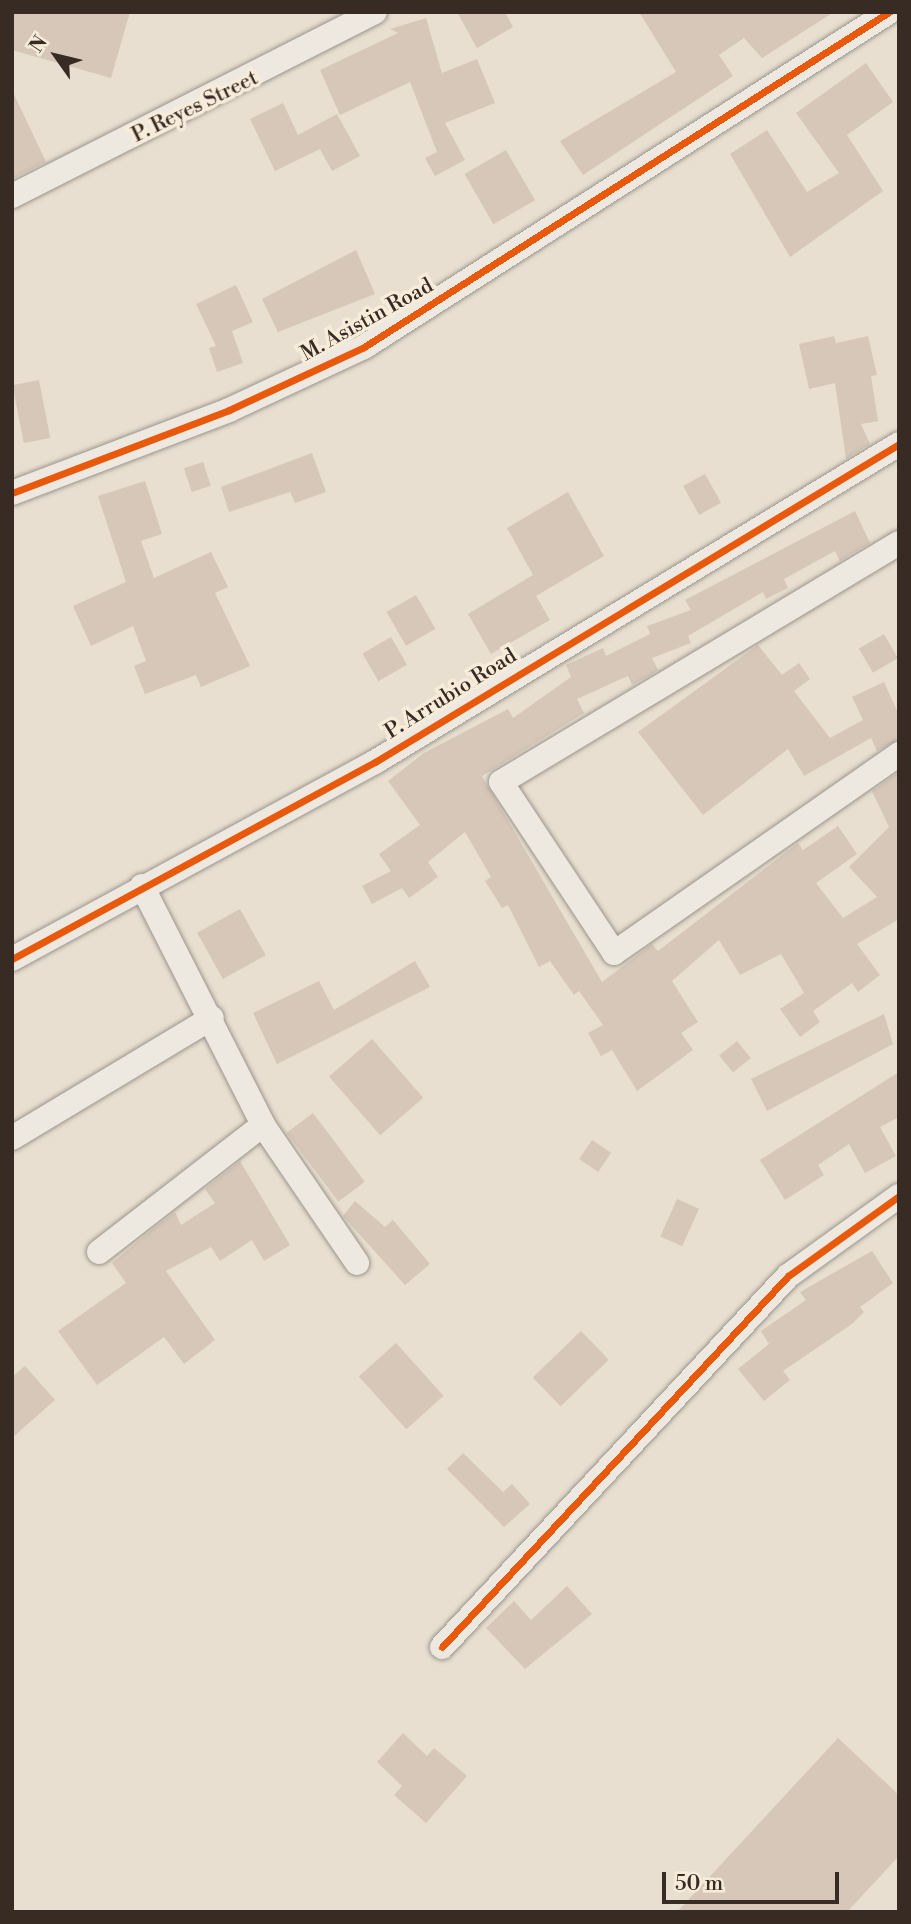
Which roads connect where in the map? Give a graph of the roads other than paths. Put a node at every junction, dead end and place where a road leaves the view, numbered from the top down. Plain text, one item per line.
1 (375, 12) edge
2 (889, 12) edge
3 (12, 196) edge
4 (899, 444) edge
5 (12, 493) edge
6 (899, 543) edge
7 (899, 754) edge
8 (142, 886) junction
9 (12, 959) edge
10 (212, 1018) junction
11 (264, 1125) junction
12 (12, 1138) edge
13 (899, 1196) edge
14 (99, 1251) dead end
15 (357, 1263) dead end
16 (442, 1647) dead end

1 - 3 street, P. Reyes Street
2 - 5 street, M. Asistin Road
4 - 8 street, P. Arrubio Road
6 - 7 street
8 - 9 street, P. Arrubio Road
8 - 10 street
10 - 11 street
10 - 12 street
11 - 14 street
11 - 15 street
13 - 16 street

